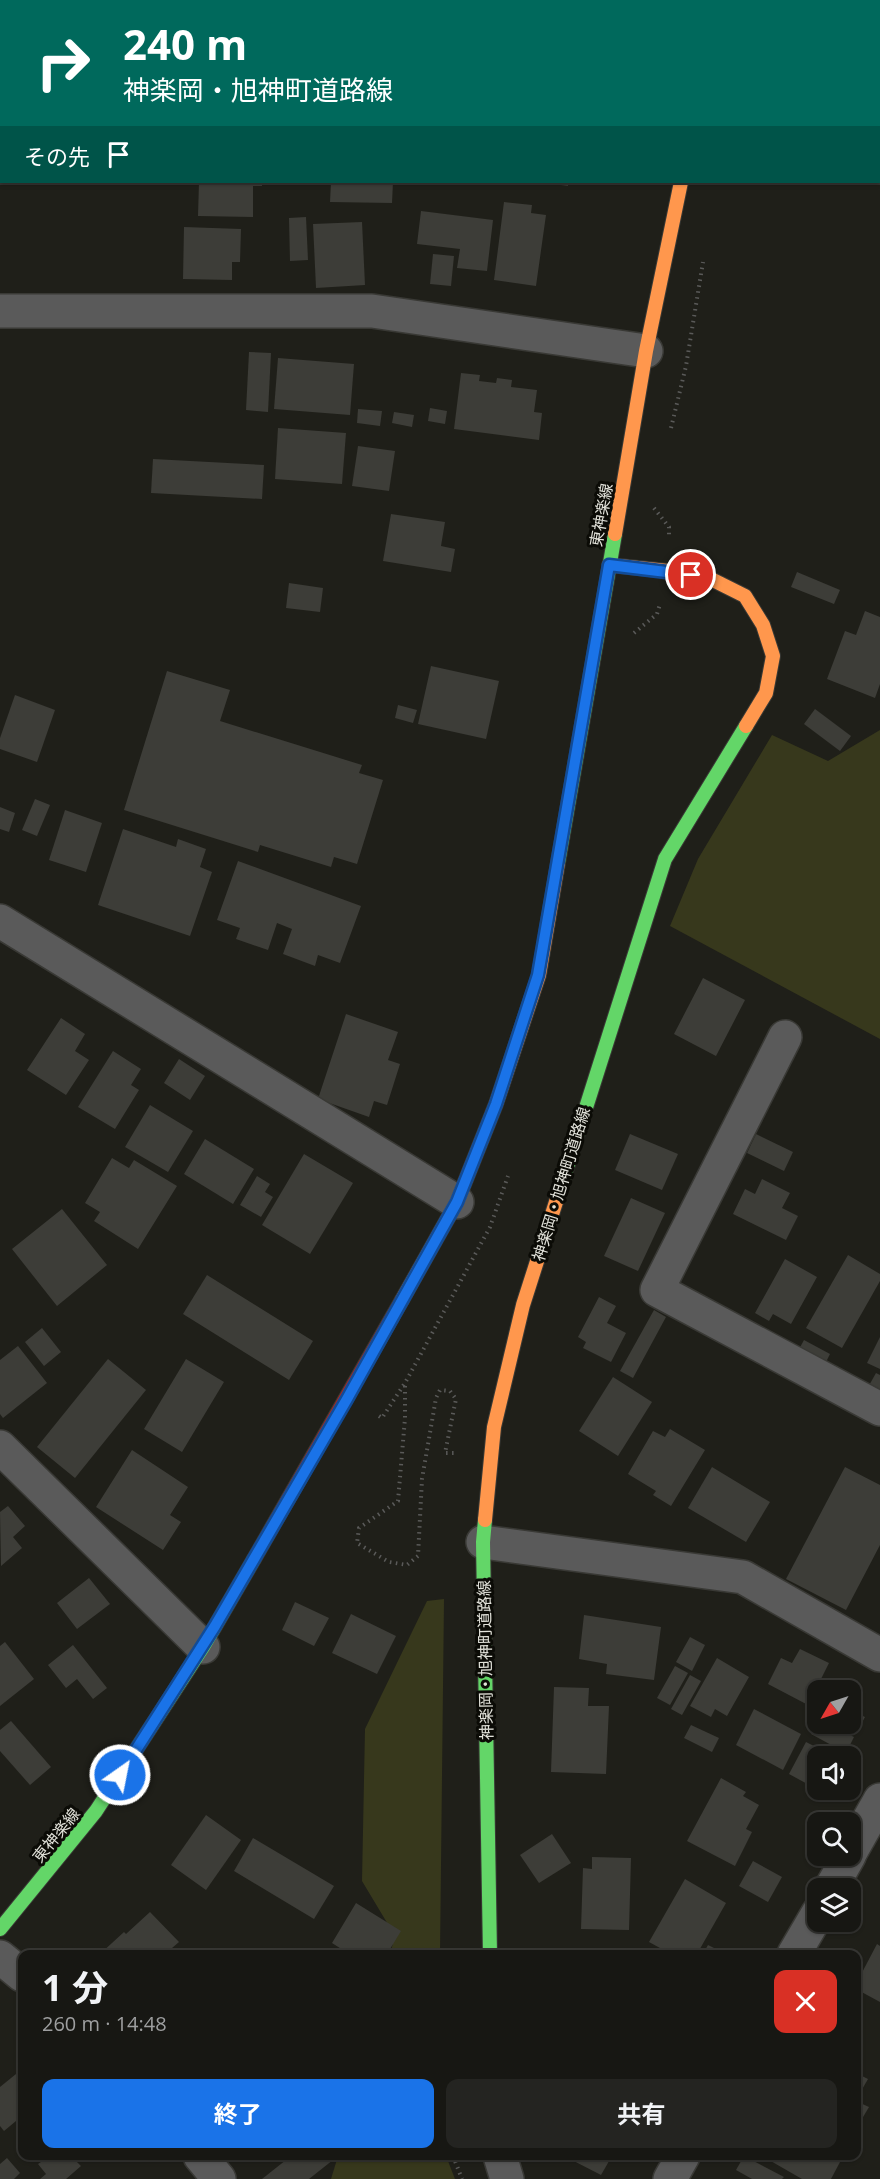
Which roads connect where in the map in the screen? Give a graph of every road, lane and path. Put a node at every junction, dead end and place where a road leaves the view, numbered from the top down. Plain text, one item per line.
1 (681, 183) edge
2 (0, 311) edge
3 (646, 351) junction
4 (609, 565) junction
5 (0, 921) edge
6 (785, 1037) dead end
7 (457, 1202) junction
8 (405, 1383) dead end
9 (880, 1409) edge
10 (0, 1447) edge
11 (462, 1454) dead end
12 (483, 1542) junction
13 (203, 1647) junction
14 (880, 1655) edge
15 (880, 1800) edge
16 (861, 1834) edge
17 (0, 1929) edge
18 (807, 1932) edge
19 (490, 1950) edge
20 (796, 1950) edge
21 (0, 1957) edge
22 (18, 1972) edge
23 (203, 2160) edge
24 (455, 2160) edge
25 (501, 2160) edge
26 (681, 2160) edge
27 (219, 2179) edge
28 (462, 2179) edge
29 (507, 2179) edge
30 (670, 2179) edge

1 - 3 street, 東神楽線
2 - 3 street
3 - 4 street, 東神楽線
4 - 7 street, 東神楽線
4 - 12 street, 神楽岡・旭神町道路線
5 - 7 street
6 - 9 street
7 - 13 street, 東神楽線
8 - 11 path
10 - 13 street
12 - 14 street
12 - 19 street, 神楽岡・旭神町道路線
13 - 17 street, 東神楽線
15 - 16 street
18 - 20 street
21 - 22 street
23 - 27 street
24 - 28 path
25 - 29 street
26 - 30 street

